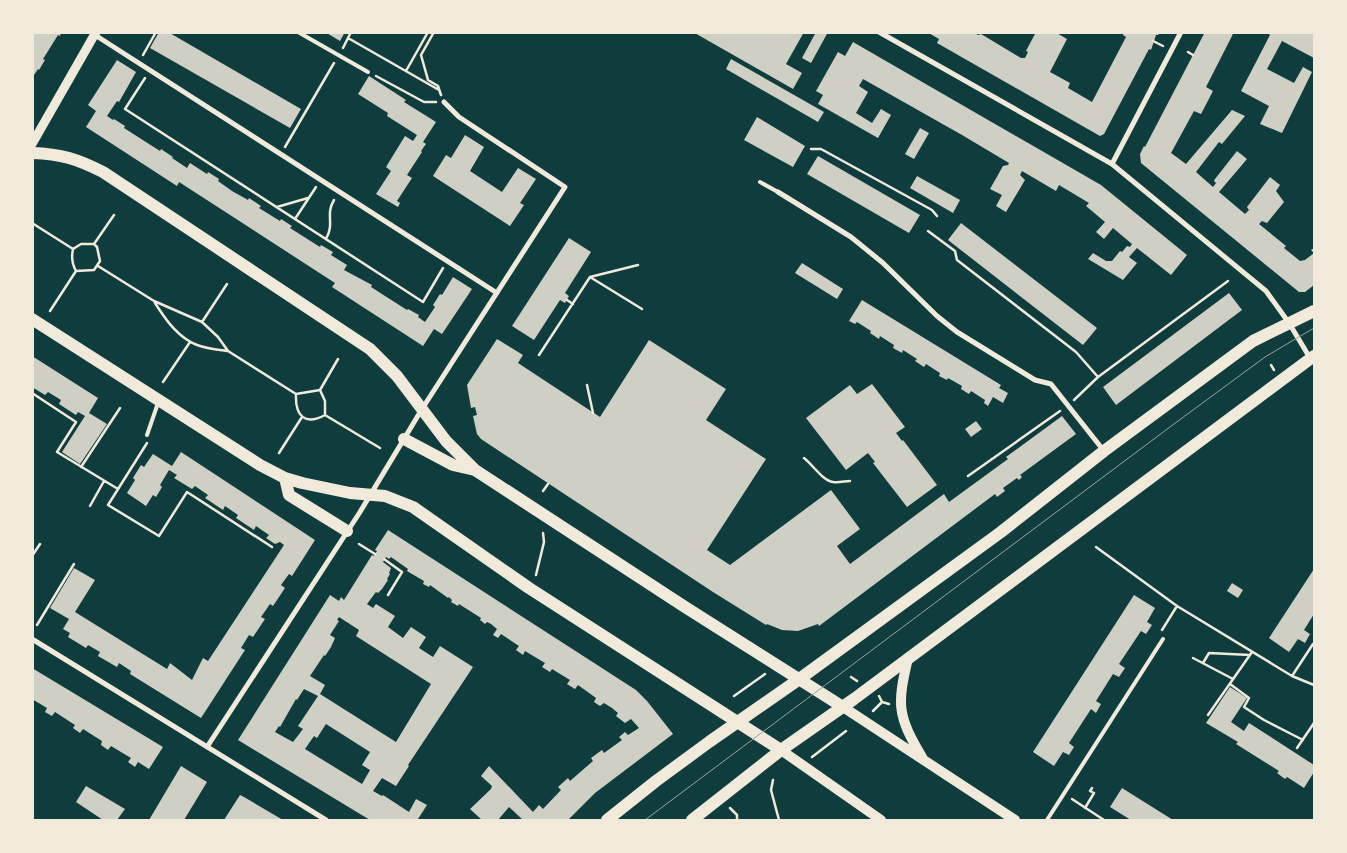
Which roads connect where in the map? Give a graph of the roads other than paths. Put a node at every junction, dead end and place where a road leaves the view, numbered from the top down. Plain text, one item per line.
1 (298, 32) edge
2 (879, 32) edge
3 (1181, 32) edge
4 (95, 34) edge
5 (368, 72) road end
6 (444, 102) dead end
7 (32, 144) edge
8 (32, 153) edge
9 (1112, 164) junction
10 (760, 182) dead end
11 (778, 192) joint
12 (497, 293) junction
13 (1314, 311) edge
14 (32, 319) edge
15 (1289, 323) junction
16 (1313, 359) edge
17 (159, 401) junction
18 (422, 409) junction
19 (148, 438) road end
20 (404, 439) junction
21 (1104, 452) junction
22 (475, 470) junction
23 (285, 478) junction
24 (371, 494) junction
25 (347, 531) junction
26 (32, 639) edge
27 (1163, 639) road end
28 (908, 658) junction
29 (798, 680) junction
30 (843, 708) junction
31 (738, 722) junction
32 (207, 747) junction
33 (781, 750) junction
34 (923, 760) junction
35 (326, 820) edge
36 (607, 820) edge
37 (692, 820) edge
38 (881, 820) edge
39 (1015, 820) edge
40 (1047, 820) edge

1 - 5 lane
2 - 9 street
3 - 9 street
4 - 7 street
4 - 12 street
6 - 12 street
8 - 18 main road
9 - 15 street
10 - 11 lane
11 - 21 street
12 - 18 street
13 - 15 main road
14 - 17 main road
15 - 16 street
15 - 21 main road
16 - 28 main road
17 - 19 lane
17 - 23 main road
18 - 20 street
18 - 22 main road
20 - 22 main road
20 - 24 street
21 - 29 main road
22 - 29 main road
23 - 24 main road
23 - 25 main road
24 - 25 street
24 - 31 main road
25 - 32 street
26 - 32 street
27 - 40 lane
28 - 30 main road
28 - 34 main road
29 - 30 main road
29 - 31 main road
30 - 33 main road
30 - 34 main road
31 - 33 main road
31 - 36 main road
32 - 35 street
33 - 37 main road
33 - 38 main road
34 - 39 main road

